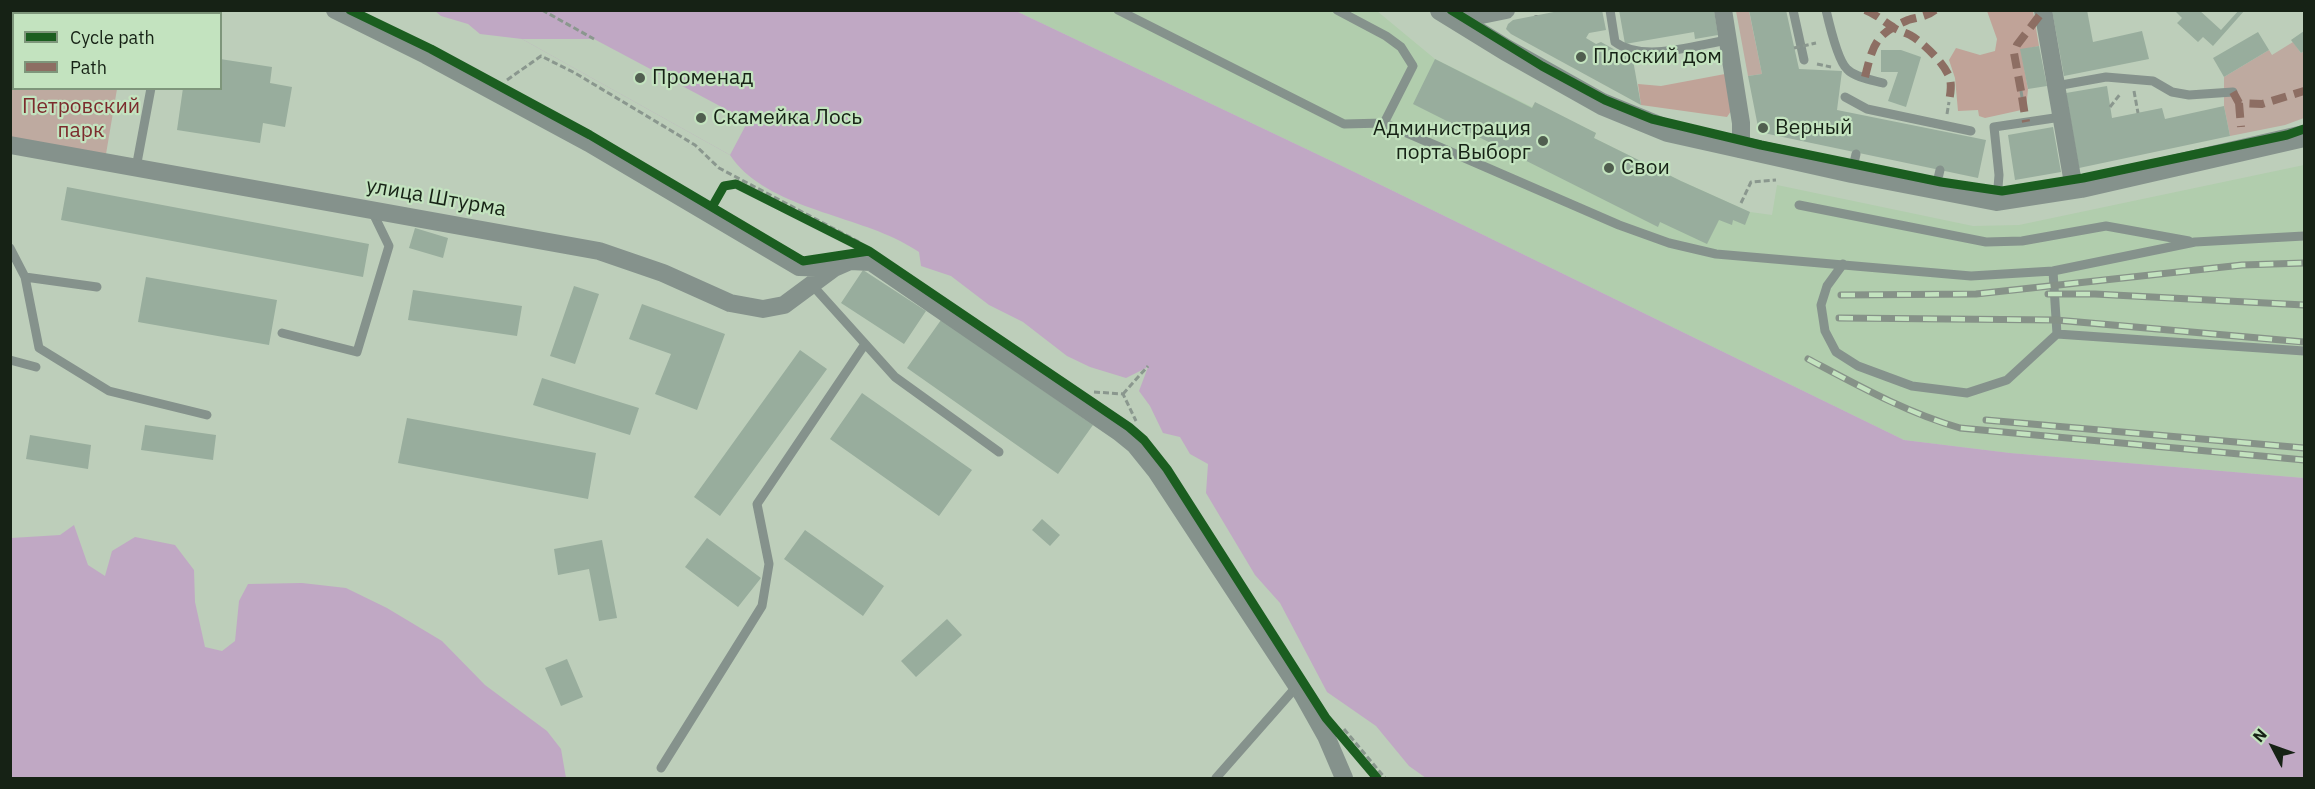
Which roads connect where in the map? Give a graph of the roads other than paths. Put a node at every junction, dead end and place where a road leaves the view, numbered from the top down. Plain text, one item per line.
1 (335, 10) edge
2 (1118, 10) edge
3 (1337, 10) edge
4 (1506, 10) edge
5 (1610, 10) edge
6 (1722, 10) edge
7 (1794, 10) edge
8 (1826, 10) edge
9 (2043, 10) edge
10 (1449, 15) edge
11 (1728, 40) junction
12 (1804, 60) dead end
13 (1883, 83) dead end
14 (2056, 86) junction
15 (151, 90) edge
16 (2233, 92) dead end
17 (1845, 97) dead end
18 (2061, 117) junction
19 (1384, 123) junction
20 (1971, 131) dead end
21 (2304, 136) edge
22 (10, 145) edge
23 (1741, 149) junction
24 (136, 168) junction
25 (2074, 189) junction
26 (1997, 200) junction
27 (1799, 205) dead end
28 (371, 209) junction
29 (2304, 236) edge
30 (2195, 242) junction
31 (10, 248) edge
32 (1843, 264) junction
33 (834, 268) junction
34 (2053, 271) junction
35 (25, 277) junction
36 (813, 286) junction
37 (97, 287) dead end
38 (282, 333) dead end
39 (2057, 334) junction
40 (865, 344) junction
41 (2304, 351) edge
42 (10, 360) edge
43 (36, 367) dead end
44 (207, 415) dead end
45 (999, 452) dead end
46 (1297, 687) junction
47 (661, 768) dead end
48 (1216, 778) edge
49 (1344, 778) edge

1 - 33 street
2 - 19 lane
3 - 19 lane
4 - 10 street
5 - 11 lane
6 - 11 street
7 - 12 lane
8 - 13 lane
9 - 14 street
10 - 23 street
11 - 23 street
14 - 16 lane
14 - 18 street
15 - 24 lane
17 - 20 lane
18 - 25 street
18 - 26 lane
19 - 32 lane
21 - 25 street
22 - 24 street, улица Штурма
23 - 26 street
24 - 28 street, улица Штурма
25 - 26 street
27 - 30 lane
28 - 36 street, улица Штурма
28 - 38 lane
29 - 30 lane
30 - 34 lane
31 - 35 lane
32 - 34 lane
32 - 39 lane
33 - 36 street, улица Штурма
33 - 46 street
34 - 39 lane
35 - 37 lane
35 - 44 lane
36 - 40 lane
39 - 41 lane
40 - 45 lane
40 - 47 lane
42 - 43 lane
46 - 48 lane
46 - 49 street

